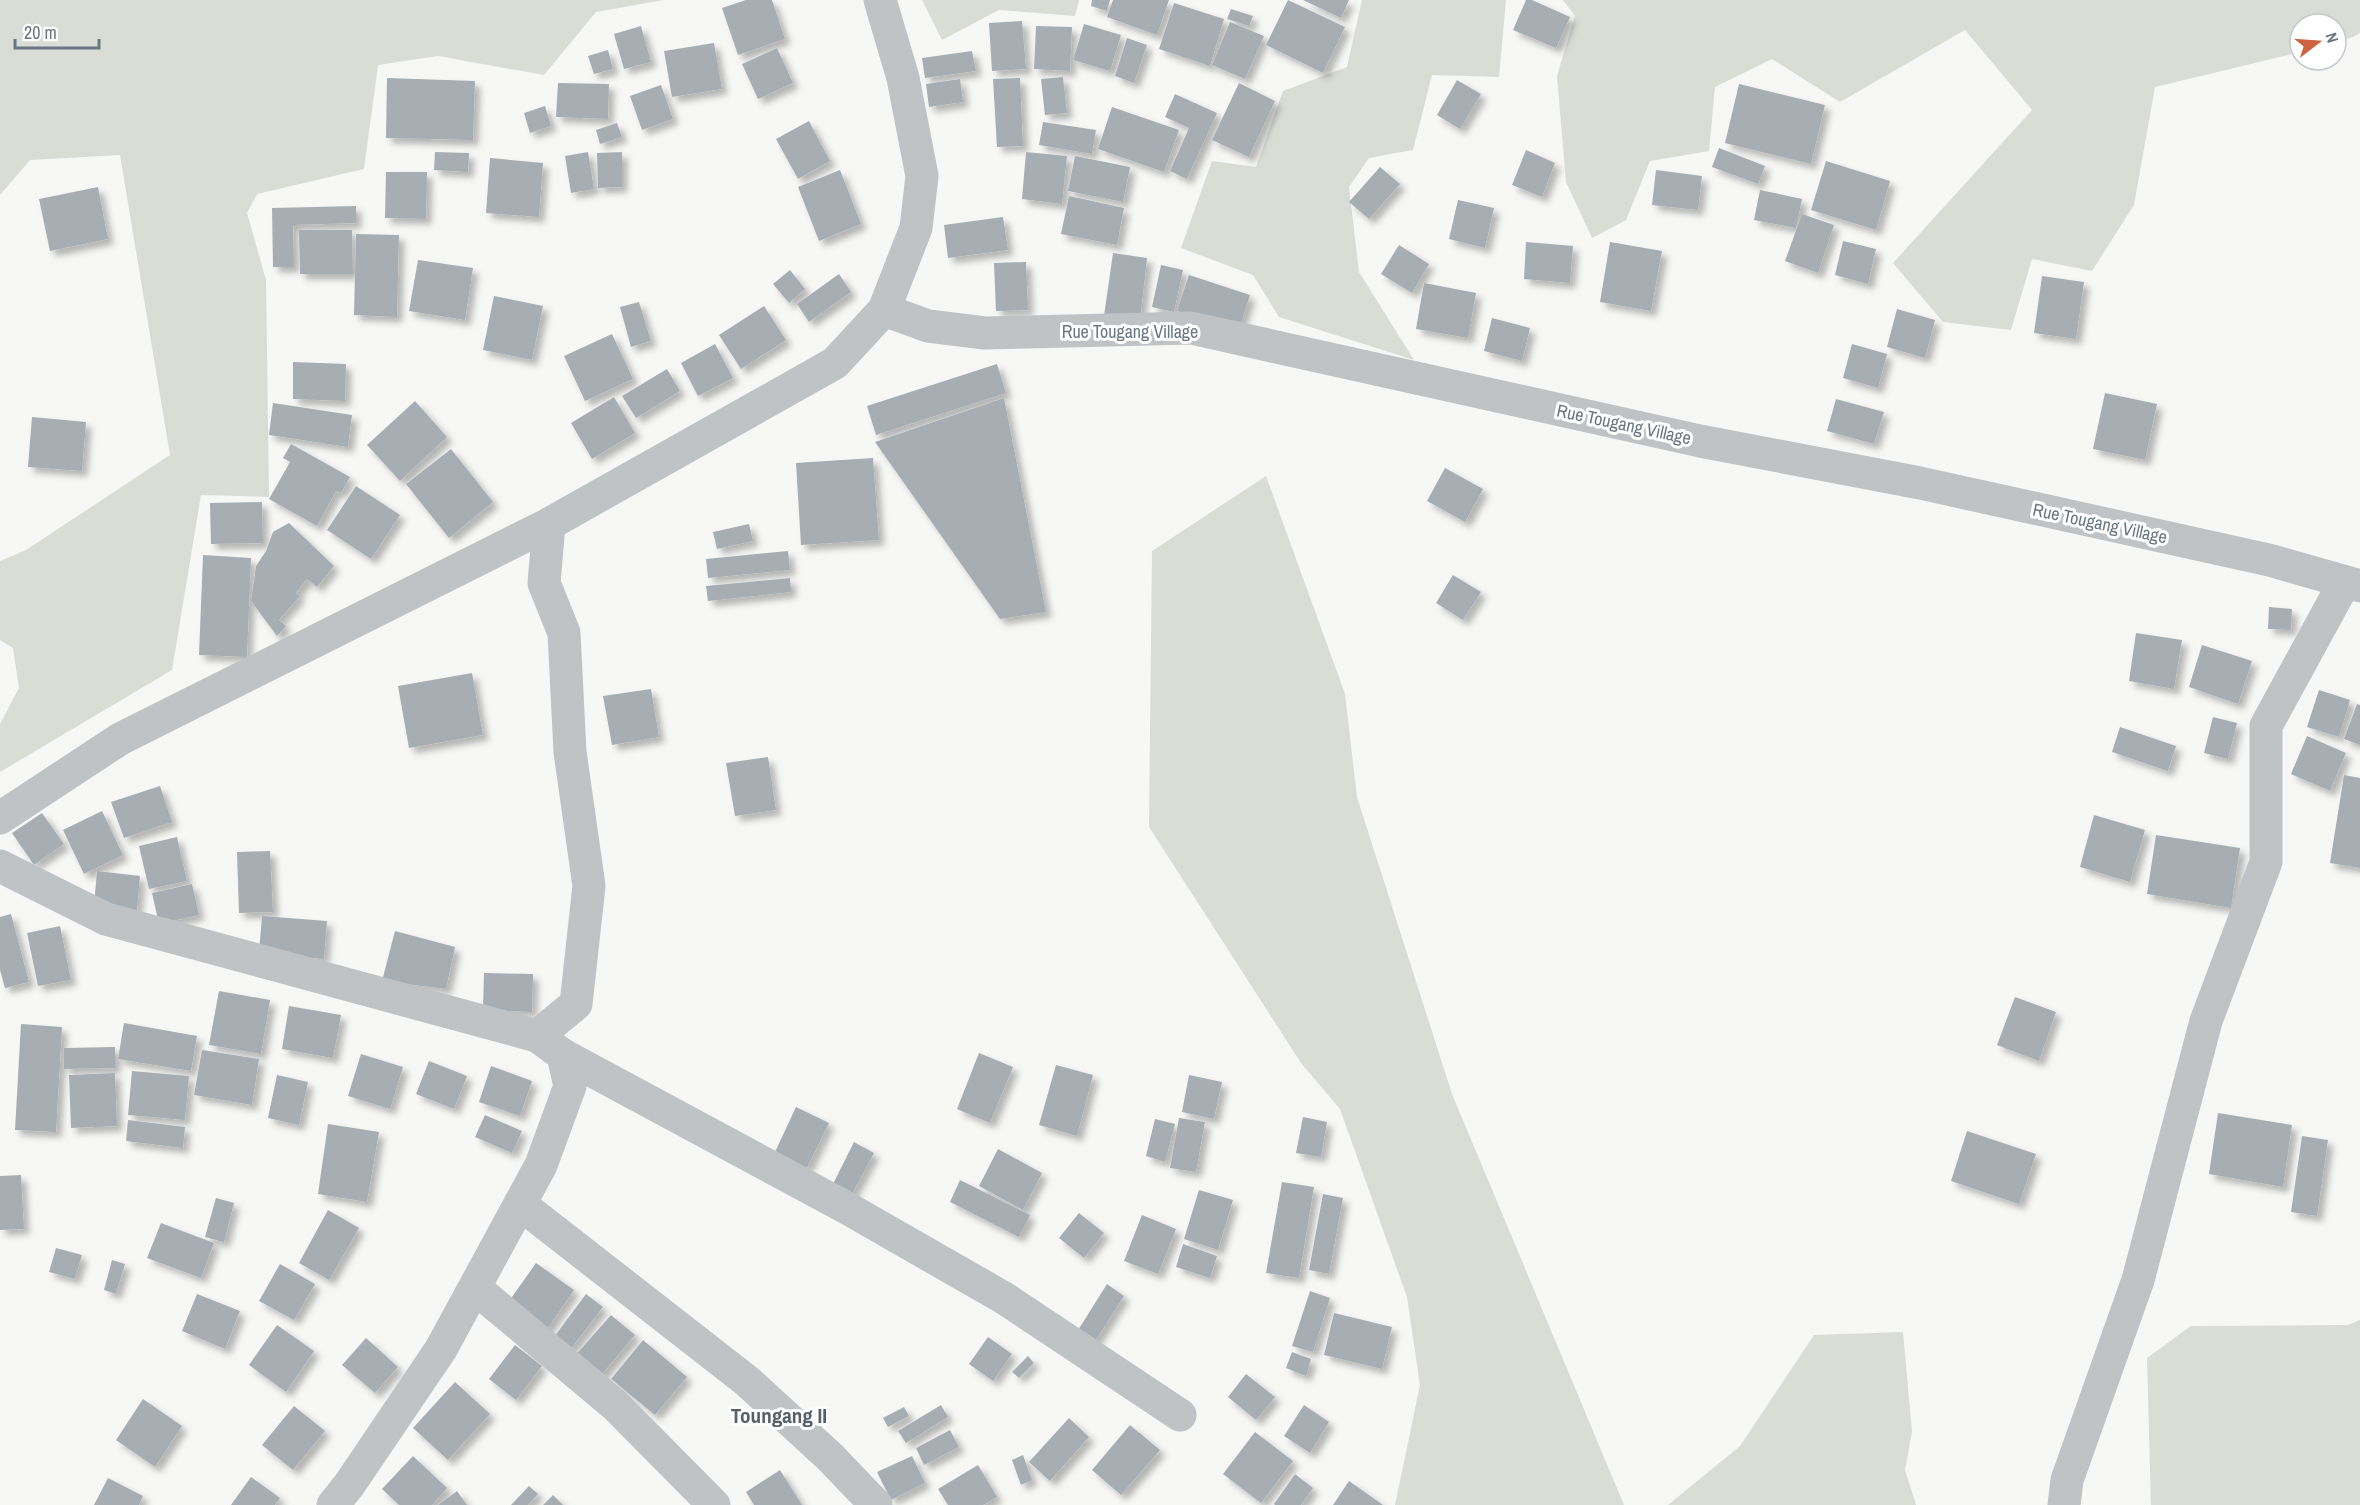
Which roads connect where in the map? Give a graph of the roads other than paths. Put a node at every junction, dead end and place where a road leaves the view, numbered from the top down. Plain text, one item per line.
1 (880, 0) edge
2 (884, 310) junction
3 (549, 524) junction
4 (2352, 585) edge
5 (0, 818) edge
6 (0, 867) edge
7 (550, 1045) junction
8 (520, 1204) junction
9 (476, 1288) junction
10 (1180, 1415) dead end
11 (333, 1505) edge
12 (714, 1505) edge
13 (876, 1505) edge
14 (2064, 1505) edge

1 - 2 street
2 - 3 street
2 - 4 street, Rue Tougang Village
3 - 5 street
3 - 7 street
4 - 14 street
6 - 7 street
7 - 8 street
7 - 10 street
8 - 9 street
8 - 13 street
9 - 11 street
9 - 12 street

